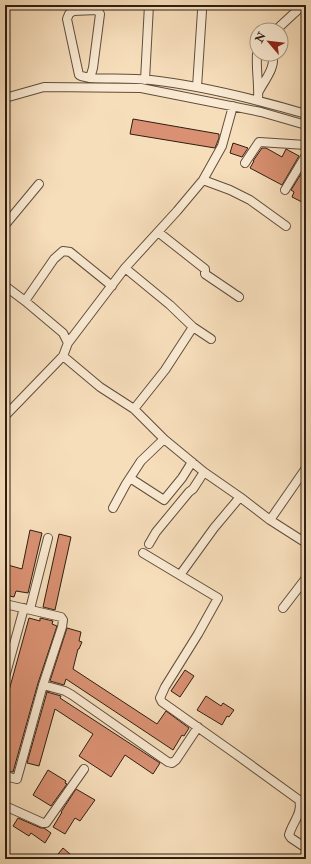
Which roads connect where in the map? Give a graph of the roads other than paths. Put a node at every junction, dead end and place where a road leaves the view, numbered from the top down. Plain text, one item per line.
1 (149, 5) edge
2 (302, 5) edge
3 (202, 11) dead end
4 (284, 22) edge
5 (256, 62) edge
6 (274, 62) edge
7 (90, 78) junction
8 (145, 80) junction
9 (197, 87) junction
10 (259, 91) junction
11 (5, 98) edge
12 (258, 100) junction
13 (233, 106) junction
14 (306, 114) edge
15 (306, 125) edge
16 (306, 145) edge
17 (306, 155) edge
18 (245, 163) dead end
19 (203, 180) junction
20 (39, 184) dead end
21 (285, 190) dead end
22 (5, 225) edge
23 (286, 226) dead end
24 (158, 232) junction
25 (125, 268) junction
26 (5, 286) edge
27 (112, 286) junction
28 (239, 297) dead end
29 (25, 301) junction
30 (193, 327) junction
31 (211, 339) dead end
32 (68, 343) junction
33 (63, 356) junction
34 (134, 409) junction
35 (5, 416) edge
36 (164, 439) junction
37 (192, 462) junction
38 (306, 468) edge
39 (204, 472) junction
40 (130, 478) junction
41 (240, 497) junction
42 (113, 508) dead end
43 (270, 520) junction
44 (48, 538) dead end
45 (306, 543) edge
46 (149, 544) dead end
47 (143, 553) dead end
48 (180, 575) junction
49 (306, 578) edge
50 (5, 604) edge
51 (27, 608) junction
52 (283, 608) dead end
53 (5, 677) edge
54 (43, 685) junction
55 (198, 727) junction
56 (84, 769) dead end
57 (5, 777) edge
58 (5, 806) edge
59 (306, 848) edge

1 - 8 street
2 - 4 street
3 - 9 street
5 - 10 street
6 - 10 street
7 - 7 street
7 - 8 street
8 - 9 street
9 - 12 street
10 - 12 street
11 - 13 street
12 - 14 street
13 - 15 street
13 - 19 street
16 - 18 street
17 - 21 street
19 - 23 street
19 - 24 street
20 - 22 street
24 - 25 street
24 - 28 street
25 - 27 street
25 - 30 street
26 - 29 street
27 - 29 street
27 - 32 street
29 - 32 street
30 - 31 street
30 - 34 street
32 - 33 street
33 - 34 street
33 - 35 street
34 - 36 street
36 - 37 street
36 - 40 street
37 - 39 street
37 - 40 street
38 - 43 street
39 - 41 street
39 - 46 street
40 - 42 street
41 - 43 street
41 - 48 street
43 - 45 street
44 - 51 street
47 - 48 street
48 - 55 street
49 - 52 street
50 - 51 street
51 - 53 street
51 - 54 street
54 - 55 street
54 - 57 street
55 - 59 street
56 - 58 street

